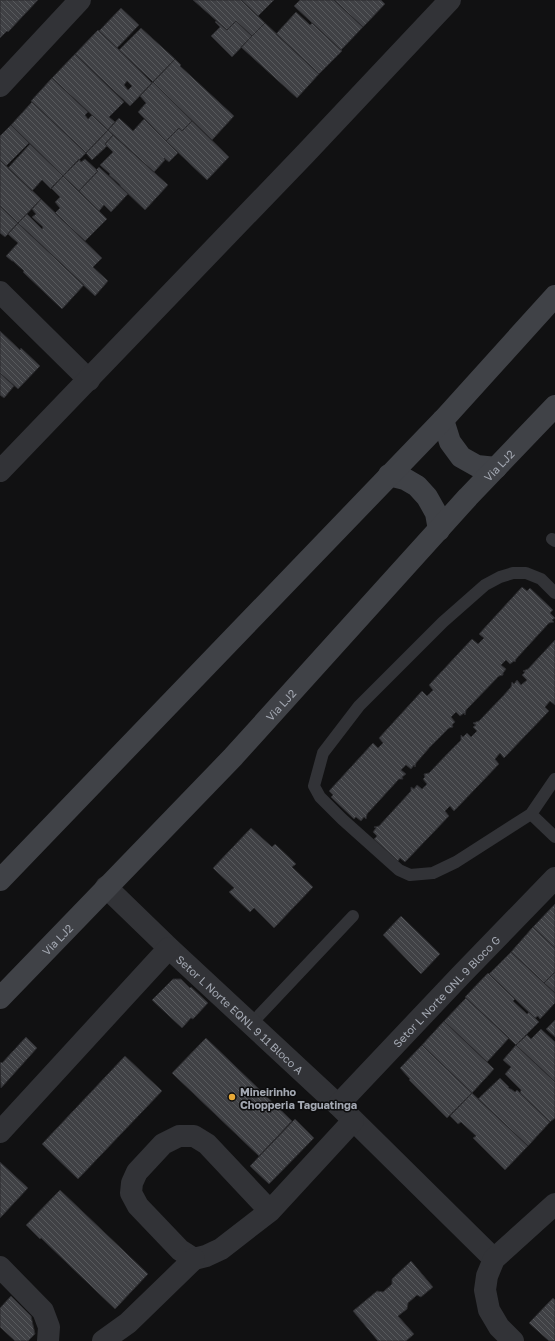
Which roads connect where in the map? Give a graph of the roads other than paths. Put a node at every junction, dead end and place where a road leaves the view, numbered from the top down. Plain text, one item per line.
1 (80, 0) edge
2 (450, 0) edge
3 (1, 84) edge
4 (0, 292) edge
5 (555, 296) edge
6 (89, 380) junction
7 (555, 406) edge
8 (443, 420) junction
9 (496, 468) junction
10 (0, 471) edge
11 (388, 475) junction
12 (439, 530) junction
13 (555, 593) edge
14 (555, 779) edge
15 (531, 814) junction
16 (555, 837) edge
17 (555, 878) edge
18 (0, 880) edge
19 (106, 887) junction
20 (352, 916) dead end
21 (169, 948) junction
22 (0, 998) edge
23 (251, 1024) junction
24 (338, 1104) junction
25 (353, 1120) junction
26 (0, 1132) edge
27 (555, 1204) edge
28 (270, 1210) junction
29 (194, 1259) junction
30 (494, 1260) junction
31 (0, 1267) edge
32 (506, 1334) edge
33 (48, 1341) edge
34 (103, 1341) edge

1 - 3 street
2 - 6 street
4 - 6 street
5 - 8 main road
6 - 10 street
7 - 9 main road, Via LJ2
8 - 9 main road
8 - 11 main road
9 - 12 main road, Via LJ2
11 - 12 main road
11 - 18 main road
12 - 19 main road, Via LJ2
13 - 15 lane
14 - 15 lane
15 - 16 lane
17 - 24 street, Setor L Norte QNL 9 Bloco G
19 - 21 street, Setor L Norte EQNL 9 11 Bloco A
19 - 22 main road, Via LJ2
20 - 23 lane
21 - 23 street, Setor L Norte EQNL 9 11 Bloco A
21 - 26 street
23 - 24 street, Setor L Norte EQNL 9 11 Bloco A
24 - 25 street, Setor L Norte EQNL 9 11 Bloco A
25 - 28 street
25 - 30 street, Setor L Norte EQNL 9 11 Bloco A
27 - 30 street
28 - 29 street
28 - 29 street
29 - 34 street
30 - 32 street
31 - 33 street

